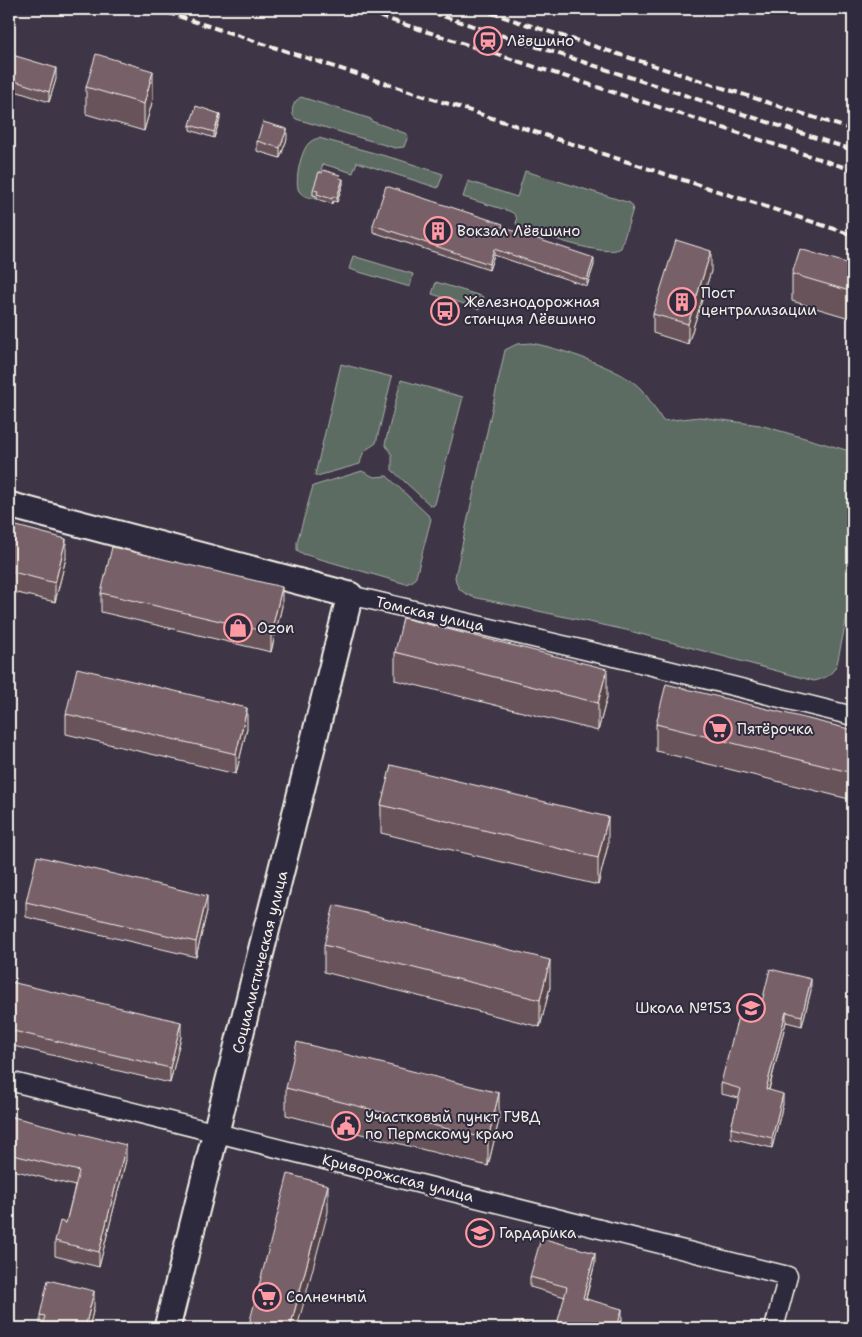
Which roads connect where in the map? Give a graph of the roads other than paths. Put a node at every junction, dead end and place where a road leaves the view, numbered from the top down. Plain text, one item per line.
1 (9, 505) edge
2 (350, 595) junction
3 (853, 716) edge
4 (9, 1081) edge
5 (217, 1133) junction
6 (167, 1328) edge
7 (774, 1328) edge

1 - 2 street, Томская улица
2 - 3 street, Томская улица
2 - 5 street, Социалистическая улица
4 - 5 street, Криворожская улица
5 - 6 street, Социалистическая улица
5 - 7 street, Криворожская улица

